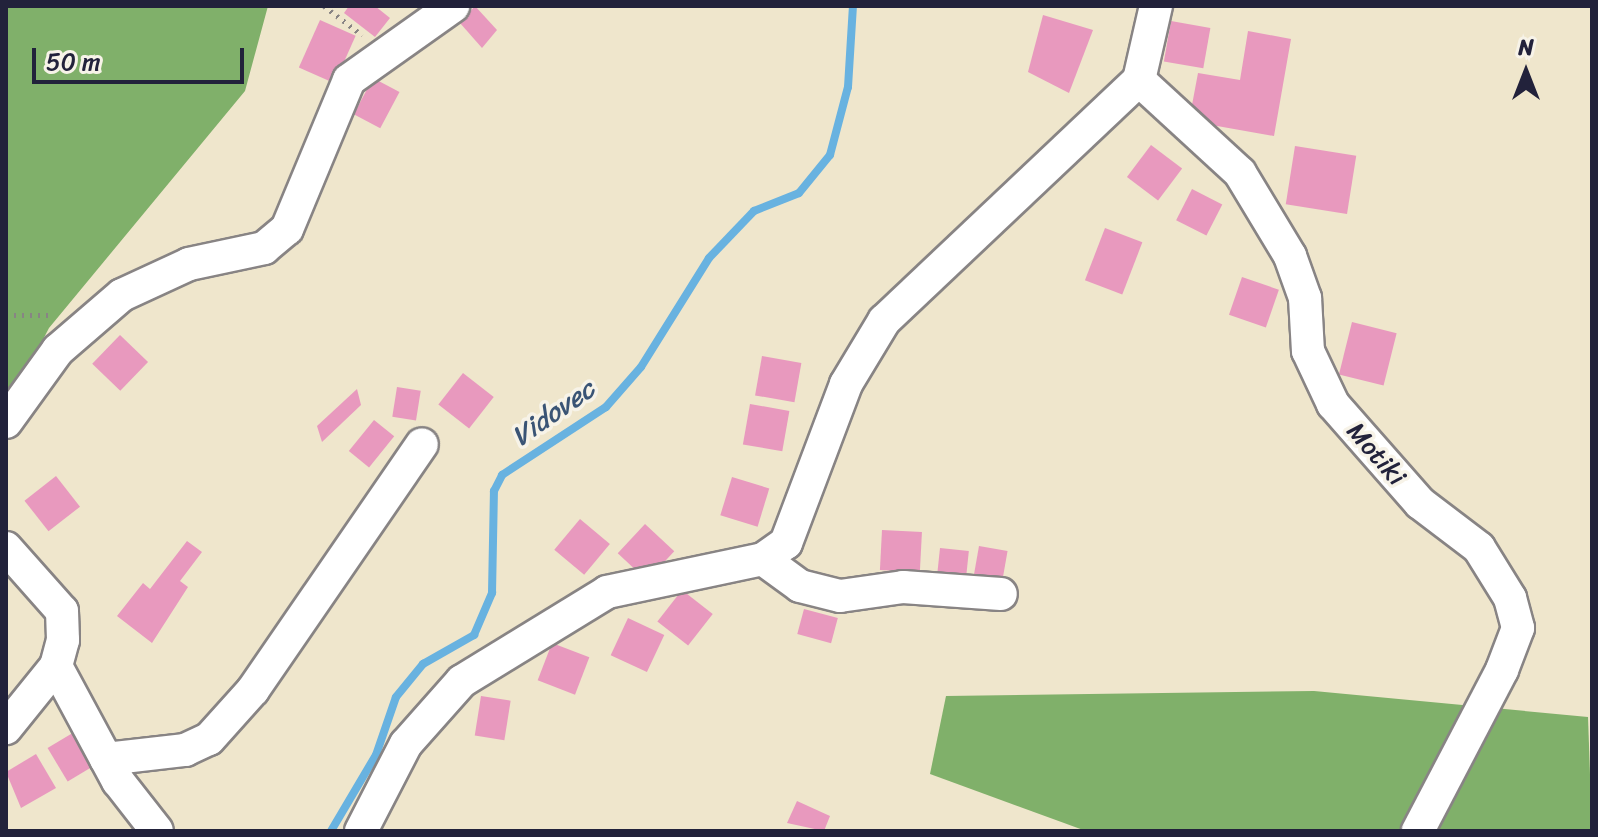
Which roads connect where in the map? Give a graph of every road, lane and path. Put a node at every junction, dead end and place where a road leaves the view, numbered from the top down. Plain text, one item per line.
1 (324, 6) edge
2 (453, 6) edge
3 (1156, 6) edge
4 (374, 59) junction
5 (1139, 80) junction
6 (6, 422) edge
7 (422, 444) dead end
8 (6, 548) edge
9 (763, 559) junction
10 (1001, 594) dead end
11 (56, 666) junction
12 (78, 708) junction
13 (15, 720) edge
14 (106, 759) junction
15 (157, 831) edge
16 (361, 831) edge
17 (1418, 831) edge

1 - 4 path
2 - 4 street
3 - 5 street
4 - 6 street
5 - 9 street
5 - 17 street, Motiki
7 - 14 street
8 - 11 street
9 - 10 street
9 - 16 street
11 - 12 street
11 - 13 street
12 - 13 street
12 - 14 street
14 - 15 street

